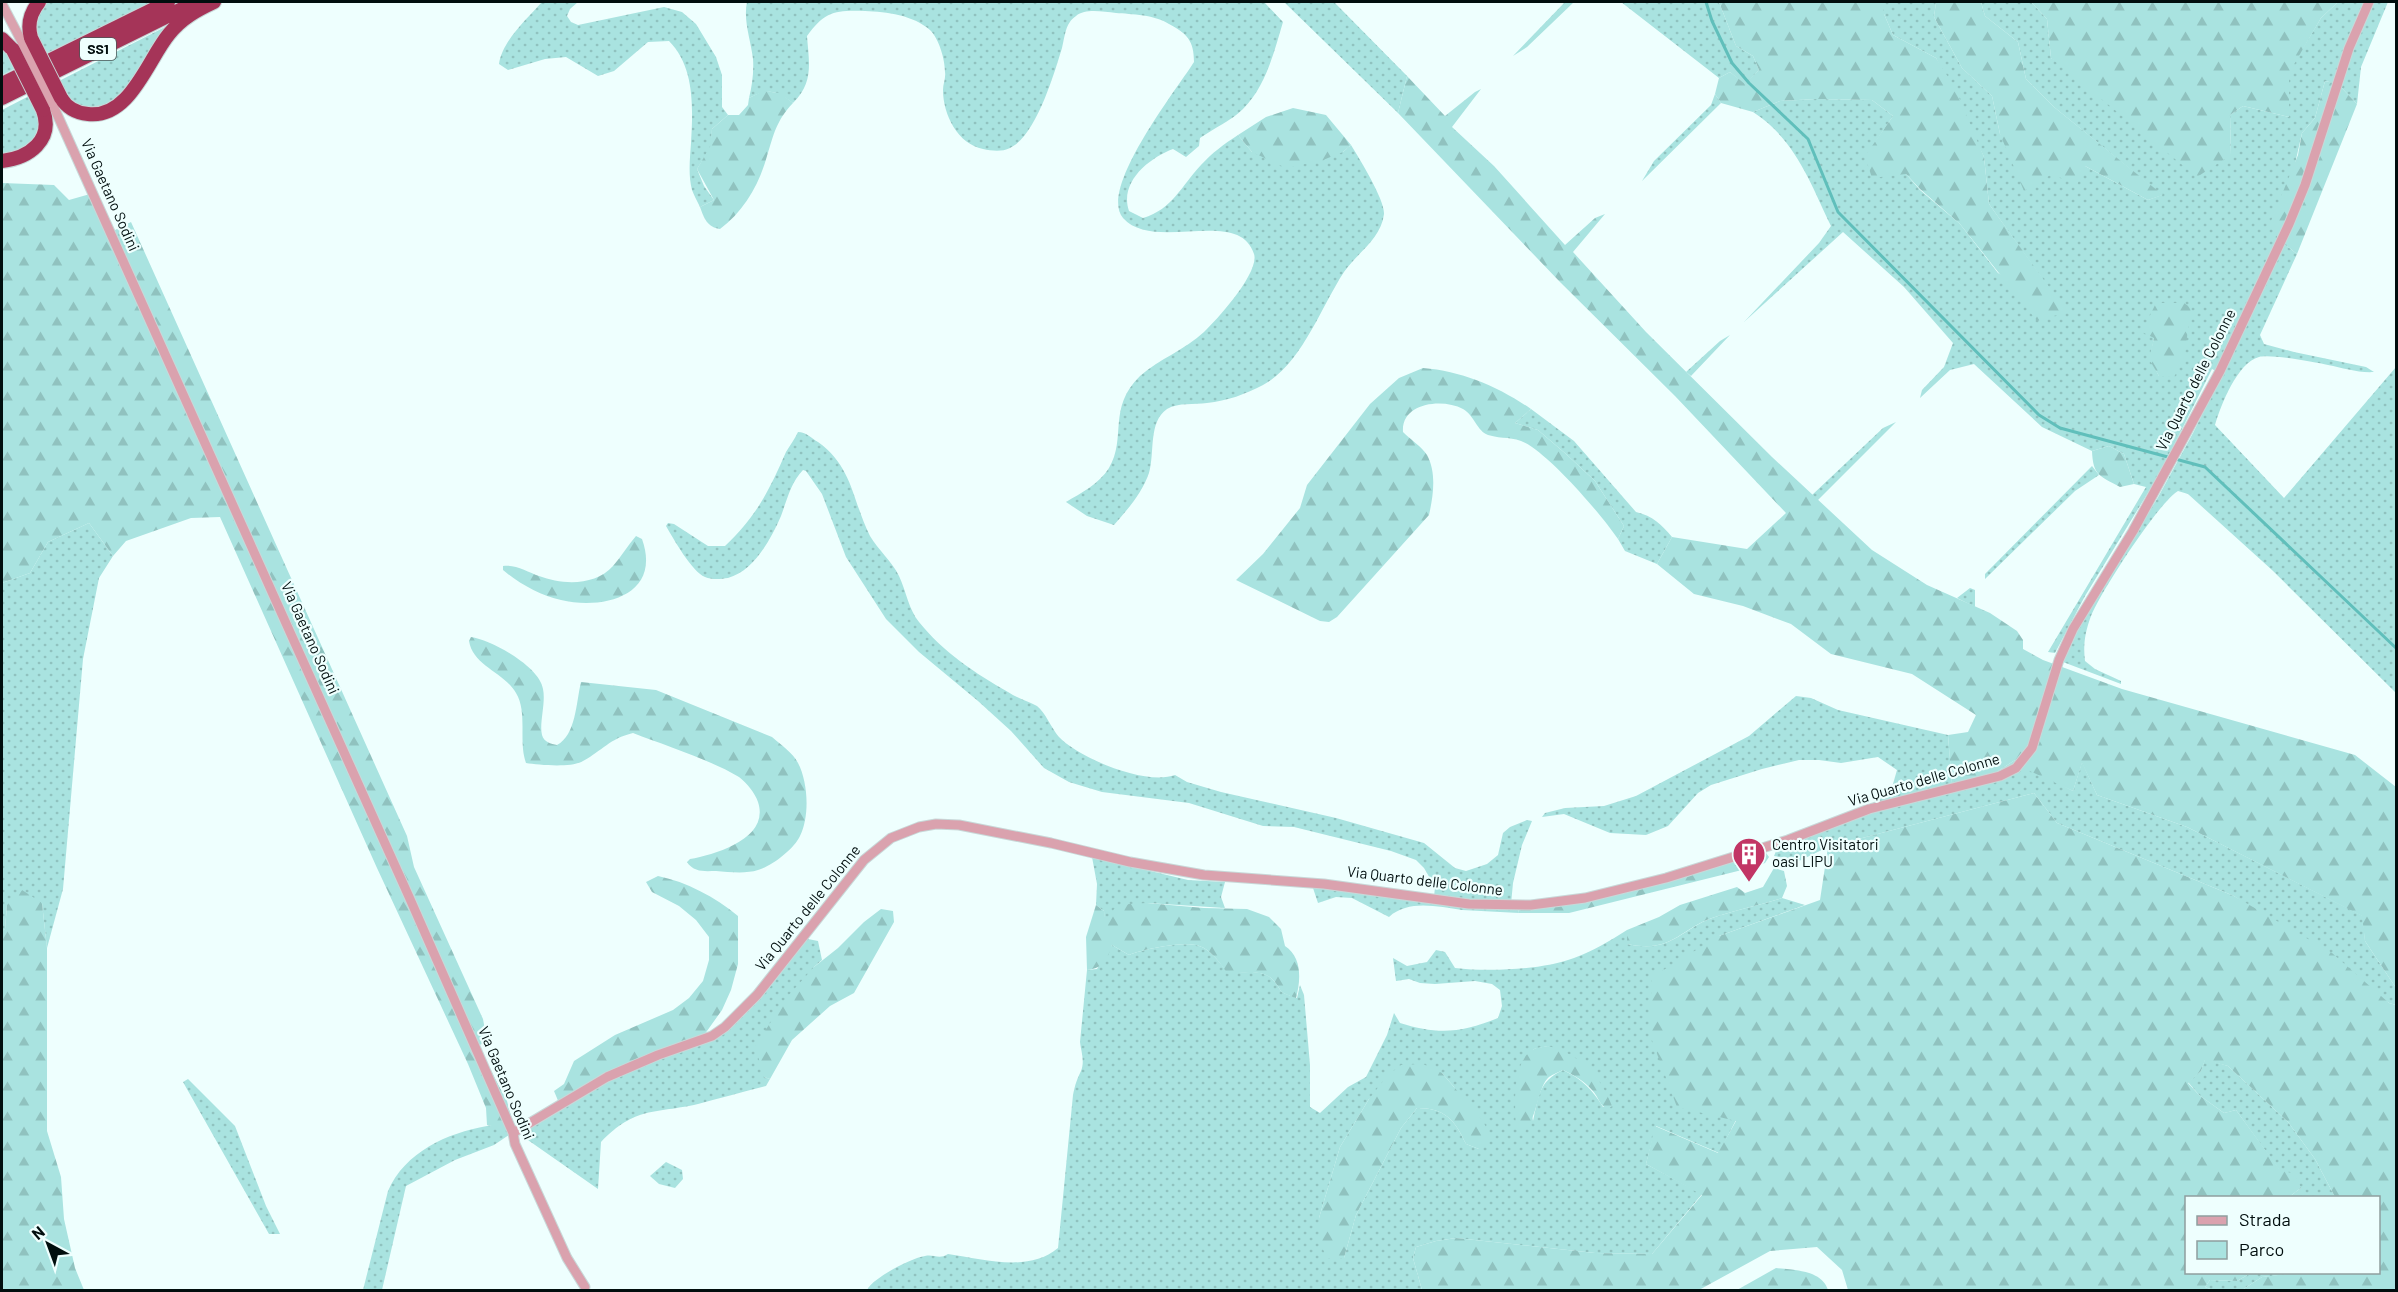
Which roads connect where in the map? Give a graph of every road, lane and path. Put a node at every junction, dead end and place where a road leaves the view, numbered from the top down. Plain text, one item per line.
1 (39, 2) edge
2 (168, 2) edge
3 (195, 2) edge
4 (214, 2) edge
5 (2369, 2) edge
6 (2, 4) edge
7 (2, 39) edge
8 (22, 44) junction
9 (2, 84) edge
10 (2, 98) edge
11 (52, 104) junction
12 (2, 161) edge
13 (513, 1133) junction
14 (585, 1287) dead end

1 - 8 highway
2 - 9 highway, SS1
3 - 10 highway, SS1
4 - 11 highway
5 - 13 street, Via Quarto delle Colonne
6 - 8 street
7 - 8 highway
8 - 11 highway, bridge
8 - 11 highway, bridge
11 - 12 highway
11 - 13 street, Via Gaetano Sodini
13 - 14 street, Via Gaetano Sodini

